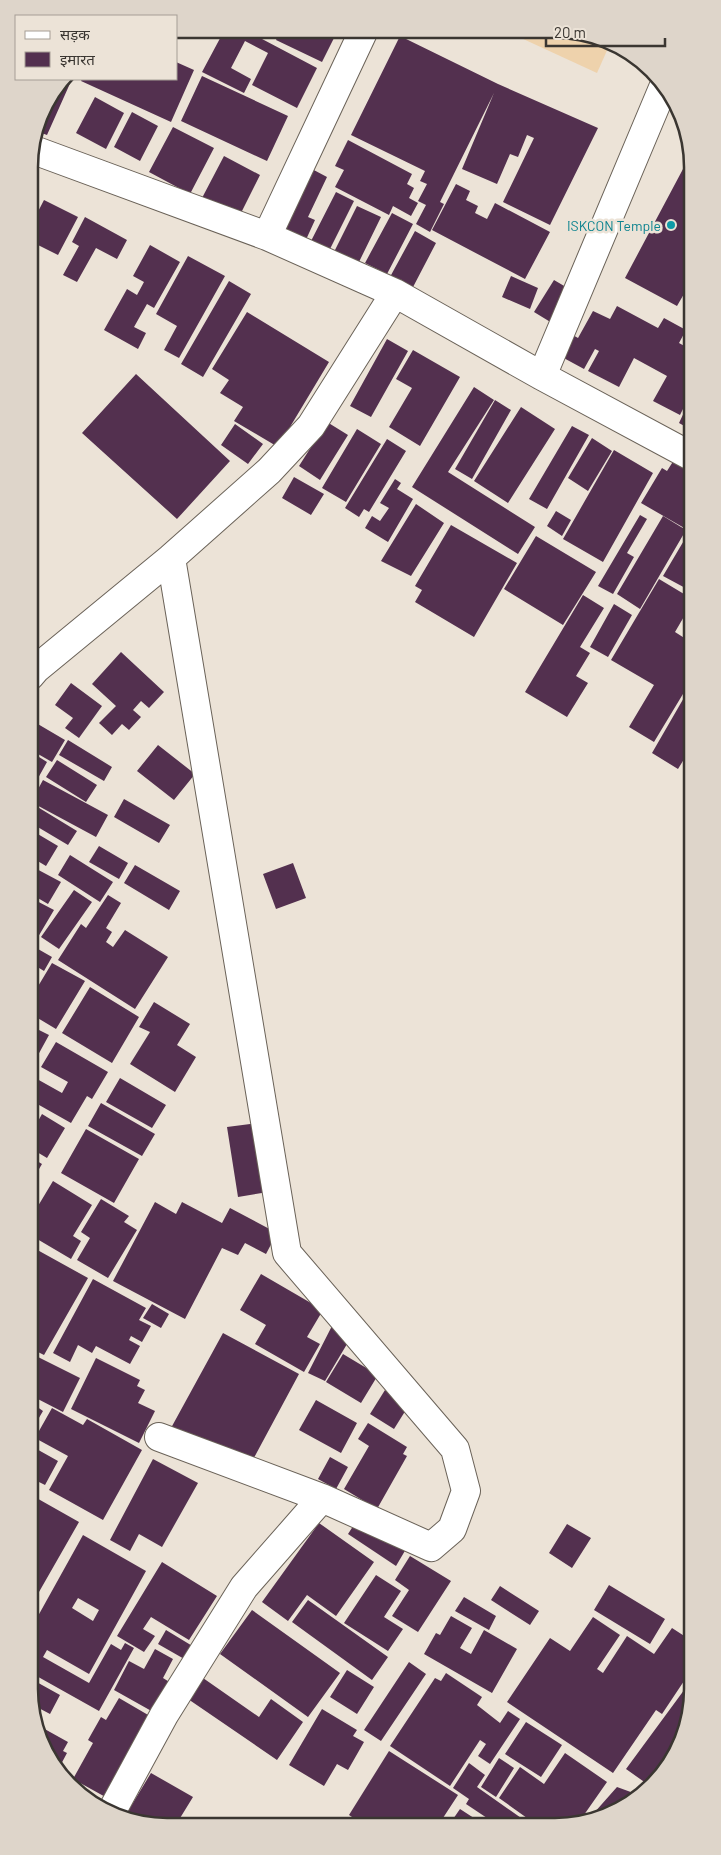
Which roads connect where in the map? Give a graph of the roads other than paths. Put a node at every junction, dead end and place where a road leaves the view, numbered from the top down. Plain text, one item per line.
1 (360, 38) edge
2 (661, 94) edge
3 (39, 152) edge
4 (267, 236) junction
5 (395, 293) junction
6 (542, 376) junction
7 (684, 453) edge
8 (171, 558) junction
9 (38, 667) edge
10 (159, 1437) dead end
11 (322, 1498) junction
12 (114, 1807) edge

1 - 4 street
2 - 6 street
3 - 4 street
4 - 5 street
5 - 6 street
5 - 8 street
6 - 7 street
8 - 9 street
8 - 11 street
10 - 11 street
11 - 12 street

